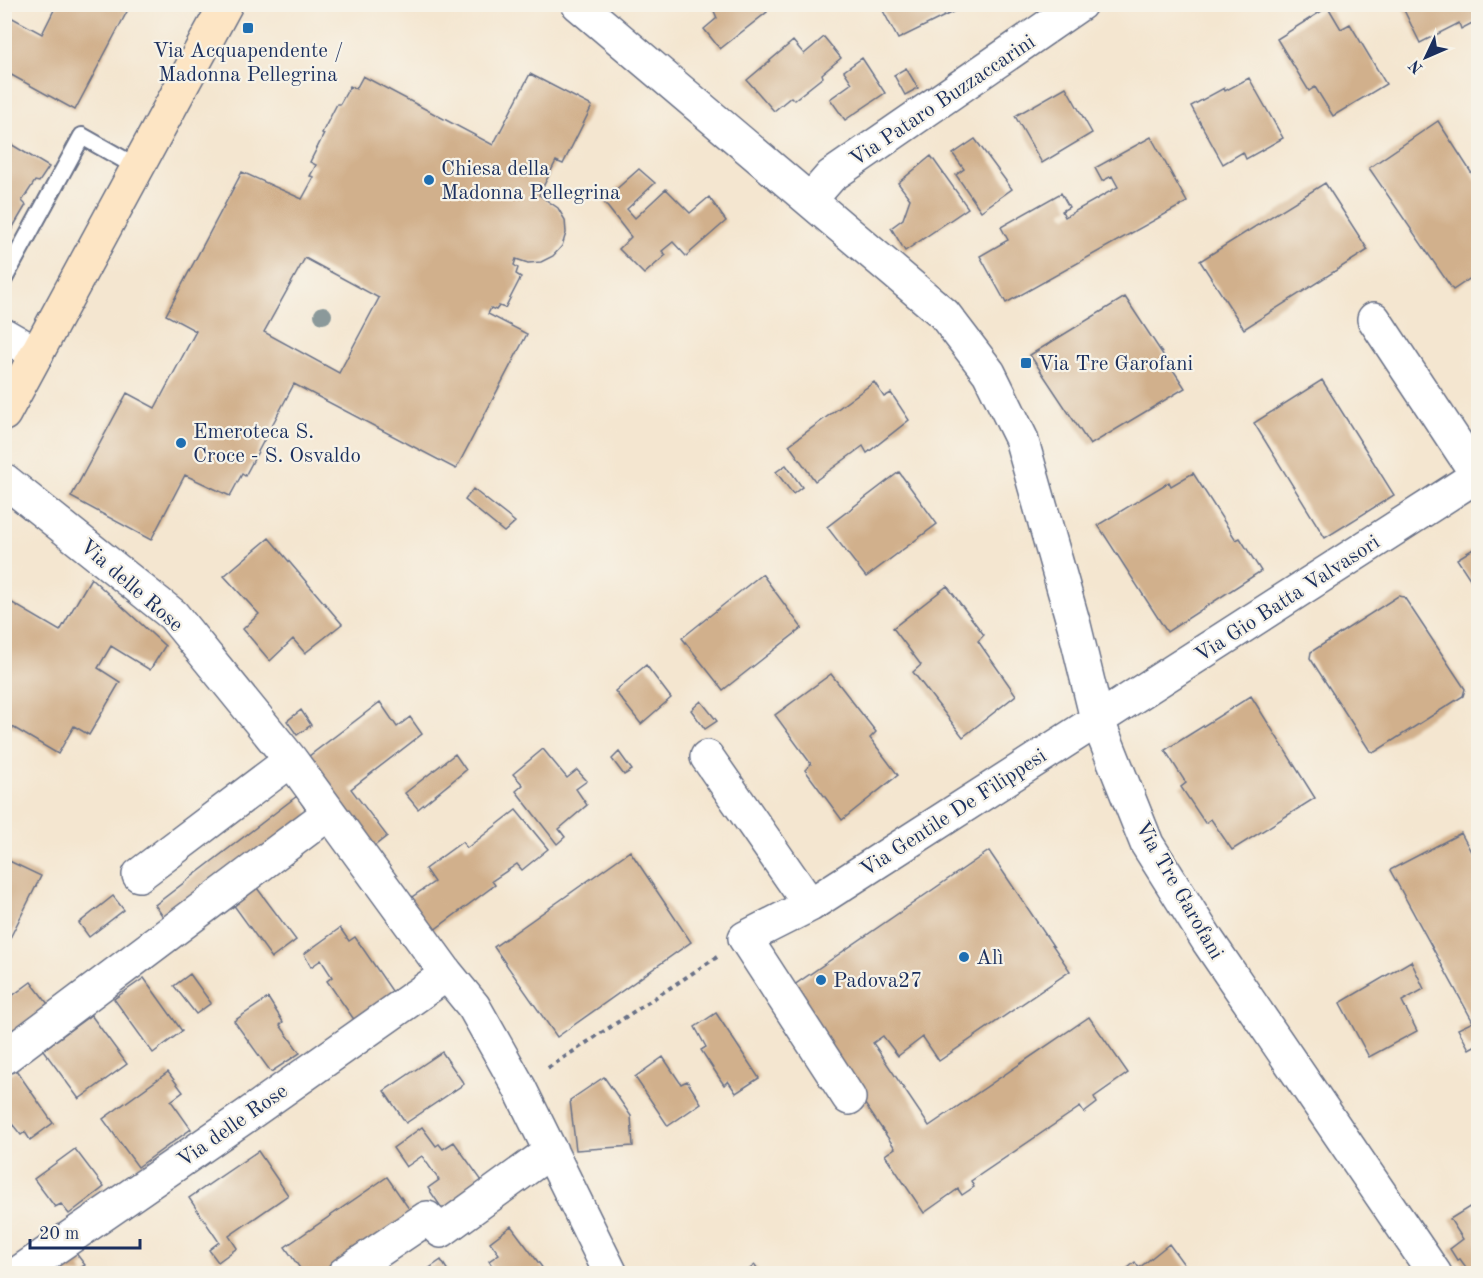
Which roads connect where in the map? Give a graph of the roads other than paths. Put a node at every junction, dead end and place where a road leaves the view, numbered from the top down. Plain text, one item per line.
1 (226, 4) edge
2 (578, 4) edge
3 (1083, 5) edge
4 (137, 167) junction
5 (811, 199) junction
6 (4, 279) edge
7 (1374, 319) dead end
8 (4, 335) edge
9 (37, 354) junction
10 (4, 414) edge
11 (1478, 475) edge
12 (4, 480) edge
13 (1097, 719) junction
14 (707, 757) dead end
15 (291, 760) junction
16 (329, 813) junction
17 (139, 875) dead end
18 (810, 904) junction
19 (447, 974) junction
20 (5, 1057) edge
21 (849, 1098) dead end
22 (550, 1151) junction
23 (16, 1274) edge
24 (344, 1274) edge
25 (611, 1274) edge
26 (1435, 1274) edge

1 - 4 main road
2 - 5 street, Via Tre Garofani
3 - 5 street, Via Pataro Buzzaccarini
4 - 6 lane
4 - 9 main road
5 - 13 street, Via Tre Garofani
7 - 11 street, Via Gio Batta Valvasori
8 - 9 street
9 - 10 main road
11 - 13 street, Via Gio Batta Valvasori
12 - 15 street, Via delle Rose
13 - 18 street, Via Gentile De Filippesi
13 - 26 street, Via Tre Garofani
14 - 18 street
15 - 16 street, Via delle Rose
15 - 17 street
16 - 19 street, Via delle Rose
16 - 20 street
18 - 21 street, Via Gentile De Filippesi
19 - 22 street, Via delle Rose
19 - 23 street, Via delle Rose
22 - 24 street
22 - 25 street, Via delle Rose

